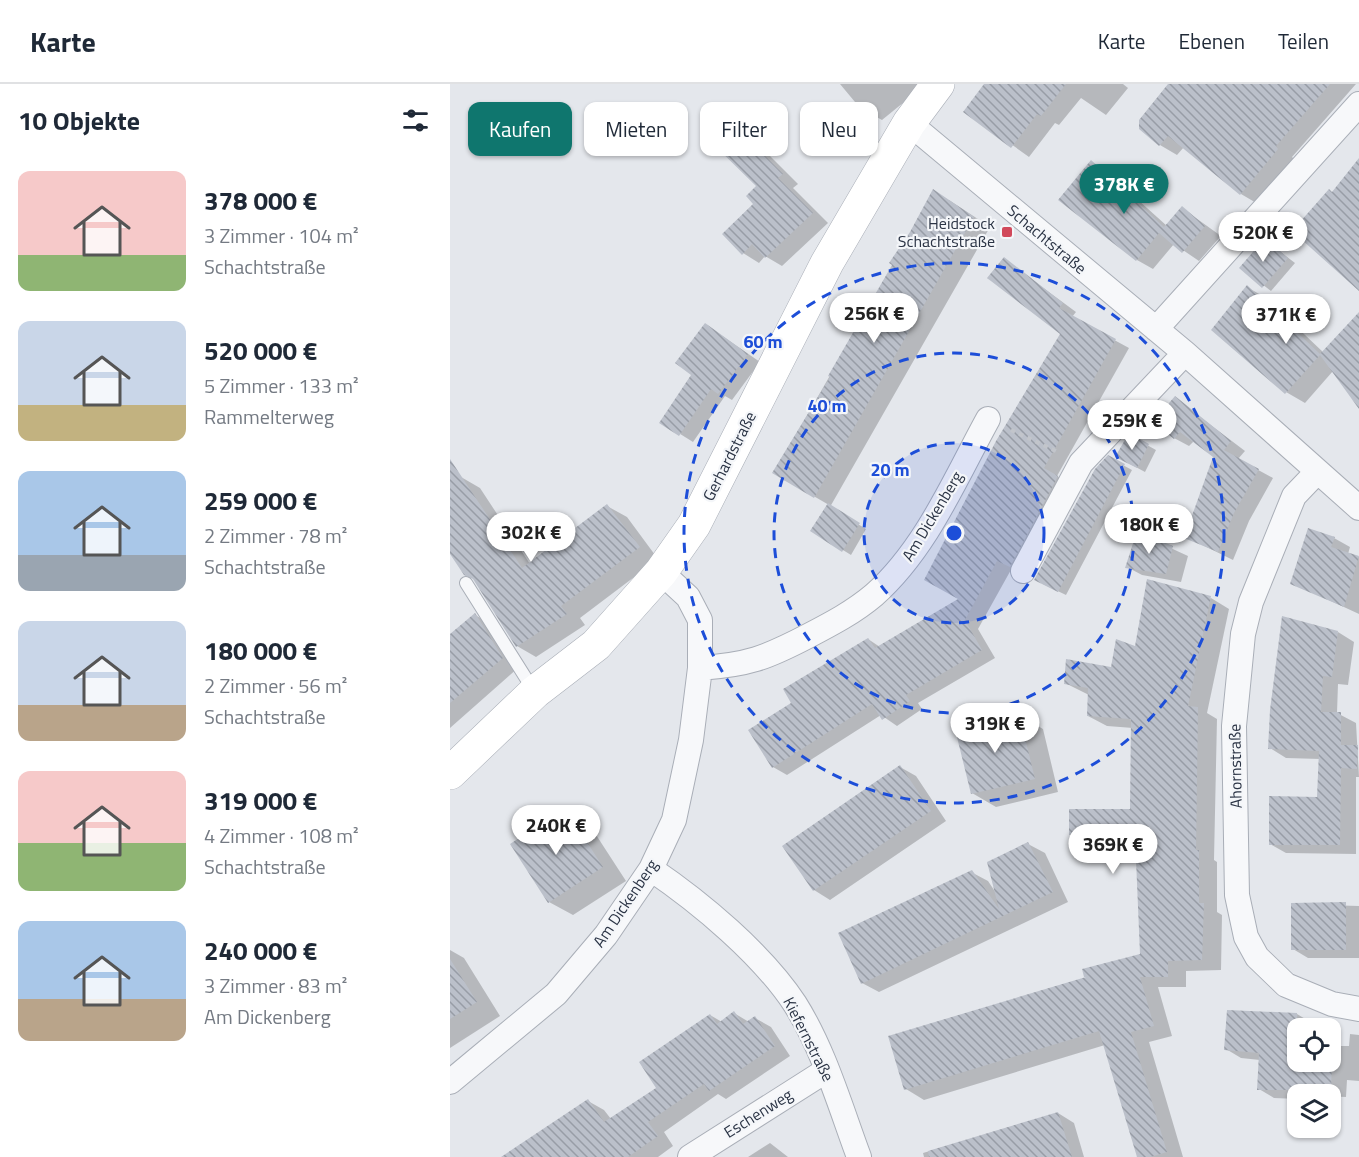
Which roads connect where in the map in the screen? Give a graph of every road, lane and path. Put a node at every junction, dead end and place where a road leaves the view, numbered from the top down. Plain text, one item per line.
1 (938, 84) edge
2 (1359, 104) edge
3 (909, 123) junction
4 (1156, 329) junction
5 (1185, 353) junction
6 (988, 419) joint
7 (1081, 463) junction
8 (1317, 472) junction
9 (1356, 500) edge
10 (1023, 571) dead end
11 (661, 572) junction
12 (466, 583) dead end
13 (700, 668) junction
14 (535, 692) junction
15 (450, 773) edge
16 (651, 869) junction
17 (1359, 1009) edge
18 (827, 1070) junction
19 (450, 1082) edge
20 (690, 1157) edge
21 (859, 1157) edge

1 - 3 street, Gerhardstraße
2 - 4 street
3 - 4 street, Schachtstraße
3 - 11 street, Gerhardstraße
4 - 5 street, Schachtstraße
5 - 7 street
5 - 8 street, Schachtstraße
6 - 7 path
6 - 13 street, Am Dickenberg
7 - 10 street
8 - 9 street, Schachtstraße
8 - 17 street, Ahornstraße
11 - 13 street, Am Dickenberg
11 - 14 street, Gerhardstraße
12 - 14 lane
13 - 16 street, Am Dickenberg
14 - 15 street, Gerhardstraße
16 - 18 street, Kiefernstraße
16 - 19 street, Am Dickenberg
18 - 20 street, Eschenweg
18 - 21 street, Kiefernstraße

